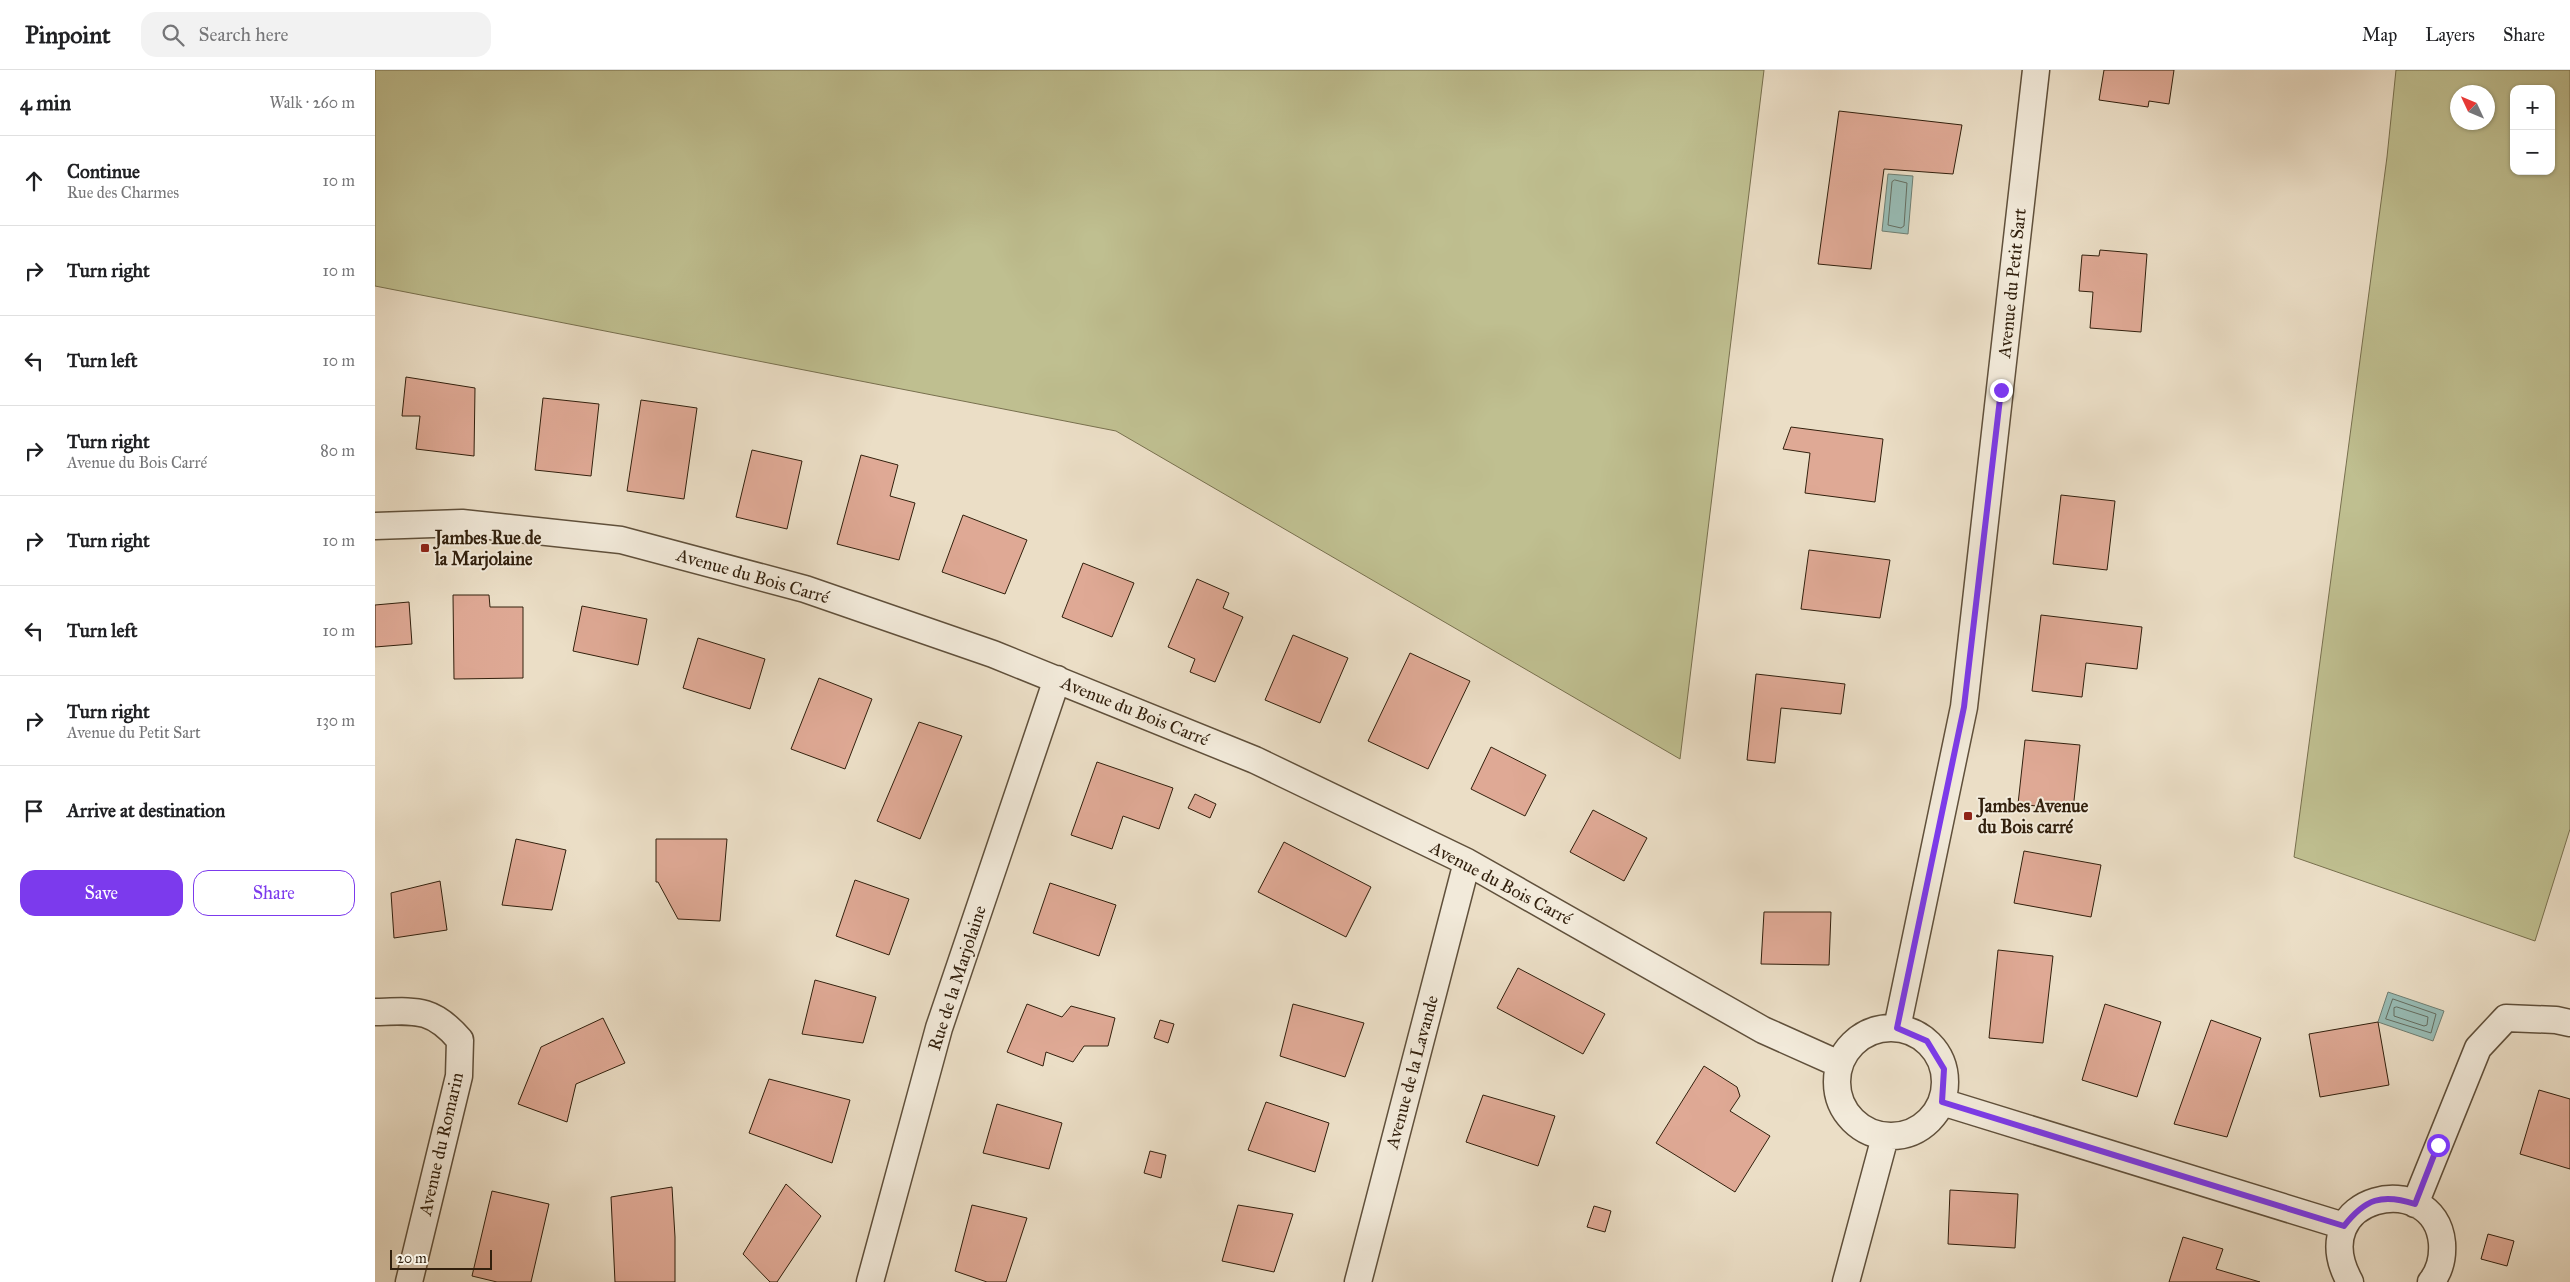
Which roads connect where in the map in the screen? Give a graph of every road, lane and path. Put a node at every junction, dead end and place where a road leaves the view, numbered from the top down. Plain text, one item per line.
1 (2036, 70) edge
2 (375, 526) edge
3 (1057, 679) junction
4 (1467, 862) junction
5 (375, 1012) edge
6 (2570, 1023) edge
7 (1897, 1028) junction
8 (1839, 1064) junction
9 (1942, 1102) junction
10 (1885, 1137) junction
11 (2415, 1204) junction
12 (2344, 1226) junction
13 (409, 1282) edge
14 (870, 1282) edge
15 (1358, 1282) edge
16 (1846, 1282) edge
17 (2350, 1282) edge
18 (2431, 1282) edge

1 - 7 street, Avenue du Petit Sart
2 - 3 street, Avenue du Bois Carré
3 - 4 street, Avenue du Bois Carré
3 - 14 street, Rue de la Marjolaine
4 - 8 street, Avenue du Bois Carré
4 - 15 street, Avenue de la Lavande
5 - 13 street, Avenue du Romarin
6 - 11 street
7 - 8 street
7 - 9 street
8 - 10 street
9 - 10 street
9 - 12 street
10 - 16 street
11 - 12 street
11 - 18 street
12 - 17 street

